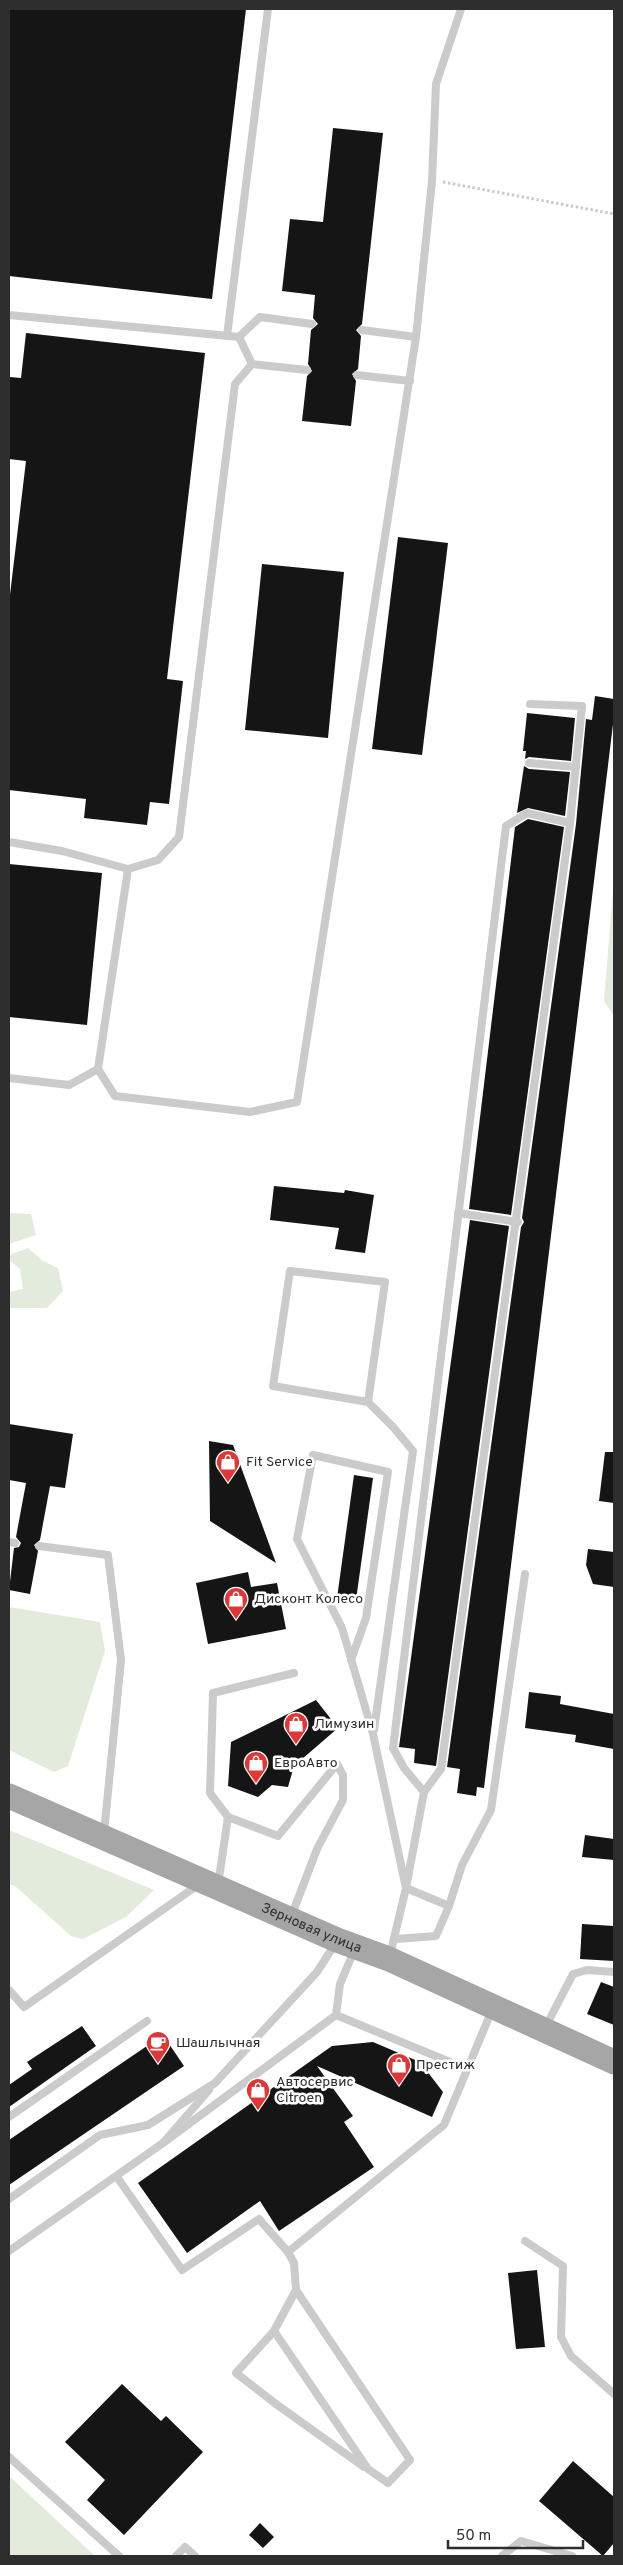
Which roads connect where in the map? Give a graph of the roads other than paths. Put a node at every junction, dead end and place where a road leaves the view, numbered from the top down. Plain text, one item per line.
1 (268, 9) edge
2 (461, 9) edge
3 (9, 315) edge
4 (312, 324) dead end
5 (362, 330) dead end
6 (226, 336) junction
7 (416, 337) junction
8 (239, 338) junction
9 (252, 364) junction
10 (307, 370) dead end
11 (357, 375) dead end
12 (410, 381) junction
13 (530, 704) dead end
14 (529, 763) dead end
15 (576, 767) junction
16 (570, 823) junction
17 (9, 842) edge
18 (128, 869) junction
19 (98, 1069) junction
20 (9, 1078) edge
21 (458, 1213) junction
22 (518, 1222) junction
23 (368, 1402) junction
24 (39, 1546) dead end
25 (525, 1574) dead end
26 (351, 1660) junction
27 (294, 1673) dead end
28 (373, 1734) junction
29 (424, 1792) junction
30 (9, 1796) edge
31 (228, 1817) junction
32 (104, 1837) junction
33 (211, 1883) junction
34 (406, 1888) junction
35 (449, 1906) junction
36 (290, 1919) junction
37 (346, 1943) junction
38 (392, 1949) junction
39 (614, 1972) edge
40 (9, 1990) edge
41 (494, 2006) junction
42 (336, 2015) junction
43 (147, 2021) dead end
44 (545, 2030) junction
45 (614, 2062) edge
46 (467, 2069) junction
47 (215, 2083) junction
48 (9, 2118) edge
49 (163, 2143) junction
50 (117, 2176) junction
51 (9, 2199) edge
52 (525, 2240) dead end
53 (9, 2251) edge
54 (288, 2252) junction
55 (296, 2290) junction
56 (274, 2331) junction
57 (614, 2394) edge
58 (9, 2457) edge
59 (368, 2470) junction
60 (119, 2556) edge
61 (176, 2556) edge
62 (194, 2556) edge
63 (502, 2556) edge
64 (572, 2556) edge

1 - 6 lane
2 - 7 lane
3 - 6 lane
4 - 8 lane
5 - 7 lane
6 - 8 lane
7 - 12 lane
8 - 9 lane
9 - 10 lane
9 - 18 lane
11 - 12 lane
12 - 19 lane
13 - 15 lane
14 - 15 lane
15 - 16 lane
16 - 21 lane
16 - 22 lane
17 - 18 lane
18 - 19 lane
19 - 20 lane
21 - 22 lane
21 - 29 lane
22 - 29 lane
23 - 23 lane
23 - 28 lane
24 - 32 lane
25 - 35 lane
26 - 26 lane
26 - 28 lane
27 - 31 lane
28 - 34 lane
29 - 34 lane
30 - 32 main road, Зерновая улица
31 - 33 lane
31 - 36 lane
32 - 33 main road, Зерновая улица
33 - 36 main road, Зерновая улица
33 - 40 lane
34 - 35 lane
34 - 38 lane
35 - 38 lane
36 - 37 main road, Зерновая улица
37 - 38 main road, Зерновая улица
37 - 42 lane
37 - 47 lane
38 - 41 main road, Зерновая улица
39 - 44 lane
41 - 44 main road, Зерновая улица
41 - 46 lane
42 - 46 lane
42 - 49 lane
43 - 48 lane
44 - 45 main road, Зерновая улица
46 - 54 lane
47 - 49 lane
47 - 51 lane
49 - 50 lane
50 - 53 lane
50 - 54 lane
52 - 57 lane
54 - 55 lane
55 - 56 lane
55 - 59 lane
56 - 59 lane
56 - 59 lane
58 - 60 lane
61 - 62 lane
63 - 64 lane

